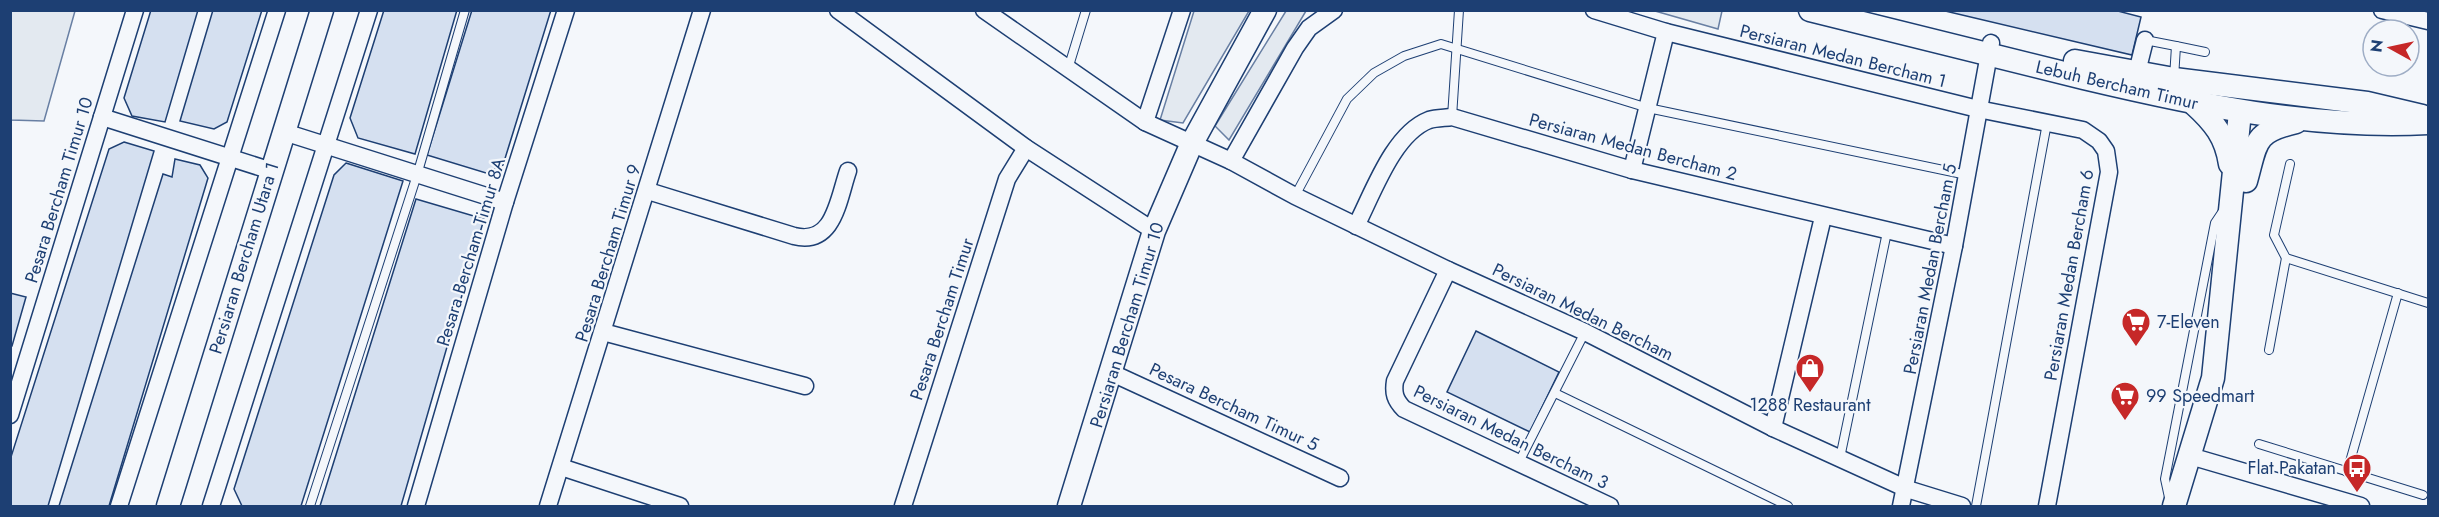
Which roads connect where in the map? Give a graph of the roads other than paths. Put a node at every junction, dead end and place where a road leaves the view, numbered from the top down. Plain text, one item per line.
1 (135, 10) edge
2 (277, 10) edge
3 (321, 10) edge
4 (369, 10) edge
5 (465, 10) edge
6 (566, 10) edge
7 (702, 10) edge
8 (838, 10) edge
9 (984, 10) edge
10 (1086, 10) edge
11 (1182, 10) edge
12 (1265, 10) edge
13 (1334, 10) edge
14 (1459, 10) edge
15 (1594, 10) edge
16 (1810, 10) edge
17 (1851, 10) edge
18 (2382, 10) edge
19 (2405, 13) edge
20 (2428, 21) edge
21 (1666, 32) junction
22 (2145, 40) joint
23 (1457, 46) junction
24 (2176, 46) junction
25 (1990, 49) junction
26 (2205, 52) dead end
27 (1068, 69) junction
28 (2136, 72) junction
29 (2174, 79) junction
30 (2367, 103) junction
31 (2194, 104) junction
32 (1648, 108) junction
33 (1978, 110) junction
34 (2245, 110) junction
35 (102, 117) junction
36 (1452, 117) junction
37 (2428, 117) edge
38 (2307, 120) junction
39 (1145, 122) junction
40 (2047, 123) junction
41 (2428, 123) edge
42 (284, 132) junction
43 (326, 145) junction
44 (1191, 145) junction
45 (1026, 148) junction
46 (231, 158) junction
47 (1231, 161) junction
48 (2290, 164) dead end
49 (272, 171) junction
50 (848, 171) dead end
51 (1632, 171) junction
52 (417, 175) junction
53 (1968, 175) junction
54 (2237, 189) junction
55 (648, 191) junction
56 (1295, 196) junction
57 (505, 202) junction
58 (1823, 217) junction
59 (1356, 226) junction
60 (1154, 231) junction
61 (1887, 232) junction
62 (1954, 246) junction
63 (2286, 258) junction
64 (1448, 270) junction
65 (2398, 293) junction
66 (2428, 303) edge
67 (603, 332) junction
68 (1585, 332) junction
69 (2269, 350) dead end
70 (1112, 373) junction
71 (805, 386) dead end
72 (1555, 393) junction
73 (10, 415) edge
74 (1773, 429) junction
75 (2259, 444) dead end
76 (2196, 457) junction
77 (1840, 458) junction
78 (1519, 462) junction
79 (561, 466) junction
80 (2346, 472) junction
81 (1340, 478) dead end
82 (1907, 489) junction
83 (2423, 495) dead end
84 (170, 506) edge
85 (119, 507) edge
86 (211, 507) edge
87 (310, 507) edge
88 (416, 507) edge
89 (548, 507) edge
90 (680, 507) edge
91 (903, 507) edge
92 (1069, 507) edge
93 (1610, 507) edge
94 (1788, 507) edge
95 (1901, 507) edge
96 (1962, 507) edge
97 (1976, 507) edge
98 (2047, 507) edge
99 (2174, 507) edge
100 (2186, 507) edge
101 (2361, 507) edge

1 - 35 street, Pesara Bercham Timur 10
2 - 46 street
3 - 42 street, Persiaran Bercham Utara 1
4 - 43 street
5 - 52 lane
6 - 57 street, Pesara Bercham Timur 8A
7 - 55 street, Pesara Bercham Timur 9
8 - 45 street
9 - 27 street, Persiaran Medan Bercham
10 - 27 lane
11 - 39 street
12 - 44 street, Persiaran Bercham Timur 10
13 - 47 street
14 - 23 lane
15 - 21 street, Persiaran Medan Bercham 1
16 - 25 street, Lebuh Bercham Timur
17 - 25 street, Lebuh Bercham Timur
18 - 19 street
19 - 20 street
21 - 32 street
21 - 33 street, Persiaran Medan Bercham 1
22 - 24 lane
22 - 28 street
23 - 32 lane
23 - 36 lane
23 - 56 lane
24 - 26 lane
24 - 29 lane
25 - 28 street, Lebuh Bercham Timur
25 - 31 street, Lebuh Bercham Timur
25 - 33 street, Persiaran Medan Bercham 5
27 - 39 street, Persiaran Medan Bercham
28 - 29 street, Lebuh Bercham Timur
29 - 30 street, Lebuh Bercham Timur
29 - 34 street
30 - 34 street
30 - 37 street, Lebuh Bercham Timur
31 - 34 street, Lebuh Bercham Timur
31 - 54 street
32 - 51 street
32 - 53 lane
33 - 40 street, Persiaran Medan Bercham 6
33 - 53 street, Persiaran Medan Bercham 5
34 - 38 street, Lebuh Bercham Timur
34 - 54 street
35 - 46 street
35 - 73 street, Pesara Bercham Timur 10
36 - 51 street, Persiaran Medan Bercham 2
36 - 59 street
38 - 41 street, Lebuh Bercham Timur
38 - 54 street
39 - 44 street, Persiaran Medan Bercham
40 - 97 lane
40 - 98 street, Persiaran Medan Bercham 6
42 - 43 street
42 - 49 street, Persiaran Bercham Utara 1
43 - 52 street
43 - 86 street
44 - 47 street, Persiaran Medan Bercham
44 - 60 street, Persiaran Bercham Timur 10
45 - 60 street
45 - 91 street, Pesara Bercham Timur
46 - 49 street
46 - 85 street
47 - 56 street, Persiaran Medan Bercham
48 - 63 lane
49 - 84 street, Persiaran Bercham Utara 1
50 - 55 street
51 - 58 street, Persiaran Medan Bercham 2
52 - 57 street
52 - 87 lane
53 - 62 street, Persiaran Medan Bercham 5
54 - 76 street
54 - 99 lane
55 - 67 street, Pesara Bercham Timur 9
56 - 59 street, Persiaran Medan Bercham
57 - 88 street, Pesara Bercham Timur 8A
58 - 61 street, Persiaran Medan Bercham 2
58 - 74 street
59 - 64 street, Persiaran Medan Bercham
60 - 70 street, Persiaran Bercham Timur 10
61 - 62 street, Persiaran Medan Bercham 2
61 - 77 lane
62 - 82 street, Persiaran Medan Bercham 5
63 - 65 lane
63 - 69 lane
64 - 68 street, Persiaran Medan Bercham
64 - 78 street, Persiaran Medan Bercham 3
65 - 66 lane
65 - 80 lane
67 - 71 street
67 - 79 street, Pesara Bercham Timur 9
68 - 72 lane
68 - 74 street, Persiaran Medan Bercham
70 - 81 street, Pesara Bercham Timur 5
70 - 92 street, Persiaran Bercham Timur 10
72 - 78 lane
72 - 94 lane
74 - 77 street, Persiaran Medan Bercham
75 - 80 lane
76 - 99 street
76 - 100 street
76 - 101 street
77 - 82 street, Persiaran Medan Bercham
78 - 93 street, Persiaran Medan Bercham 3
79 - 89 street, Pesara Bercham Timur 9
79 - 90 street
80 - 83 lane
82 - 95 street
82 - 96 street, Persiaran Medan Bercham

